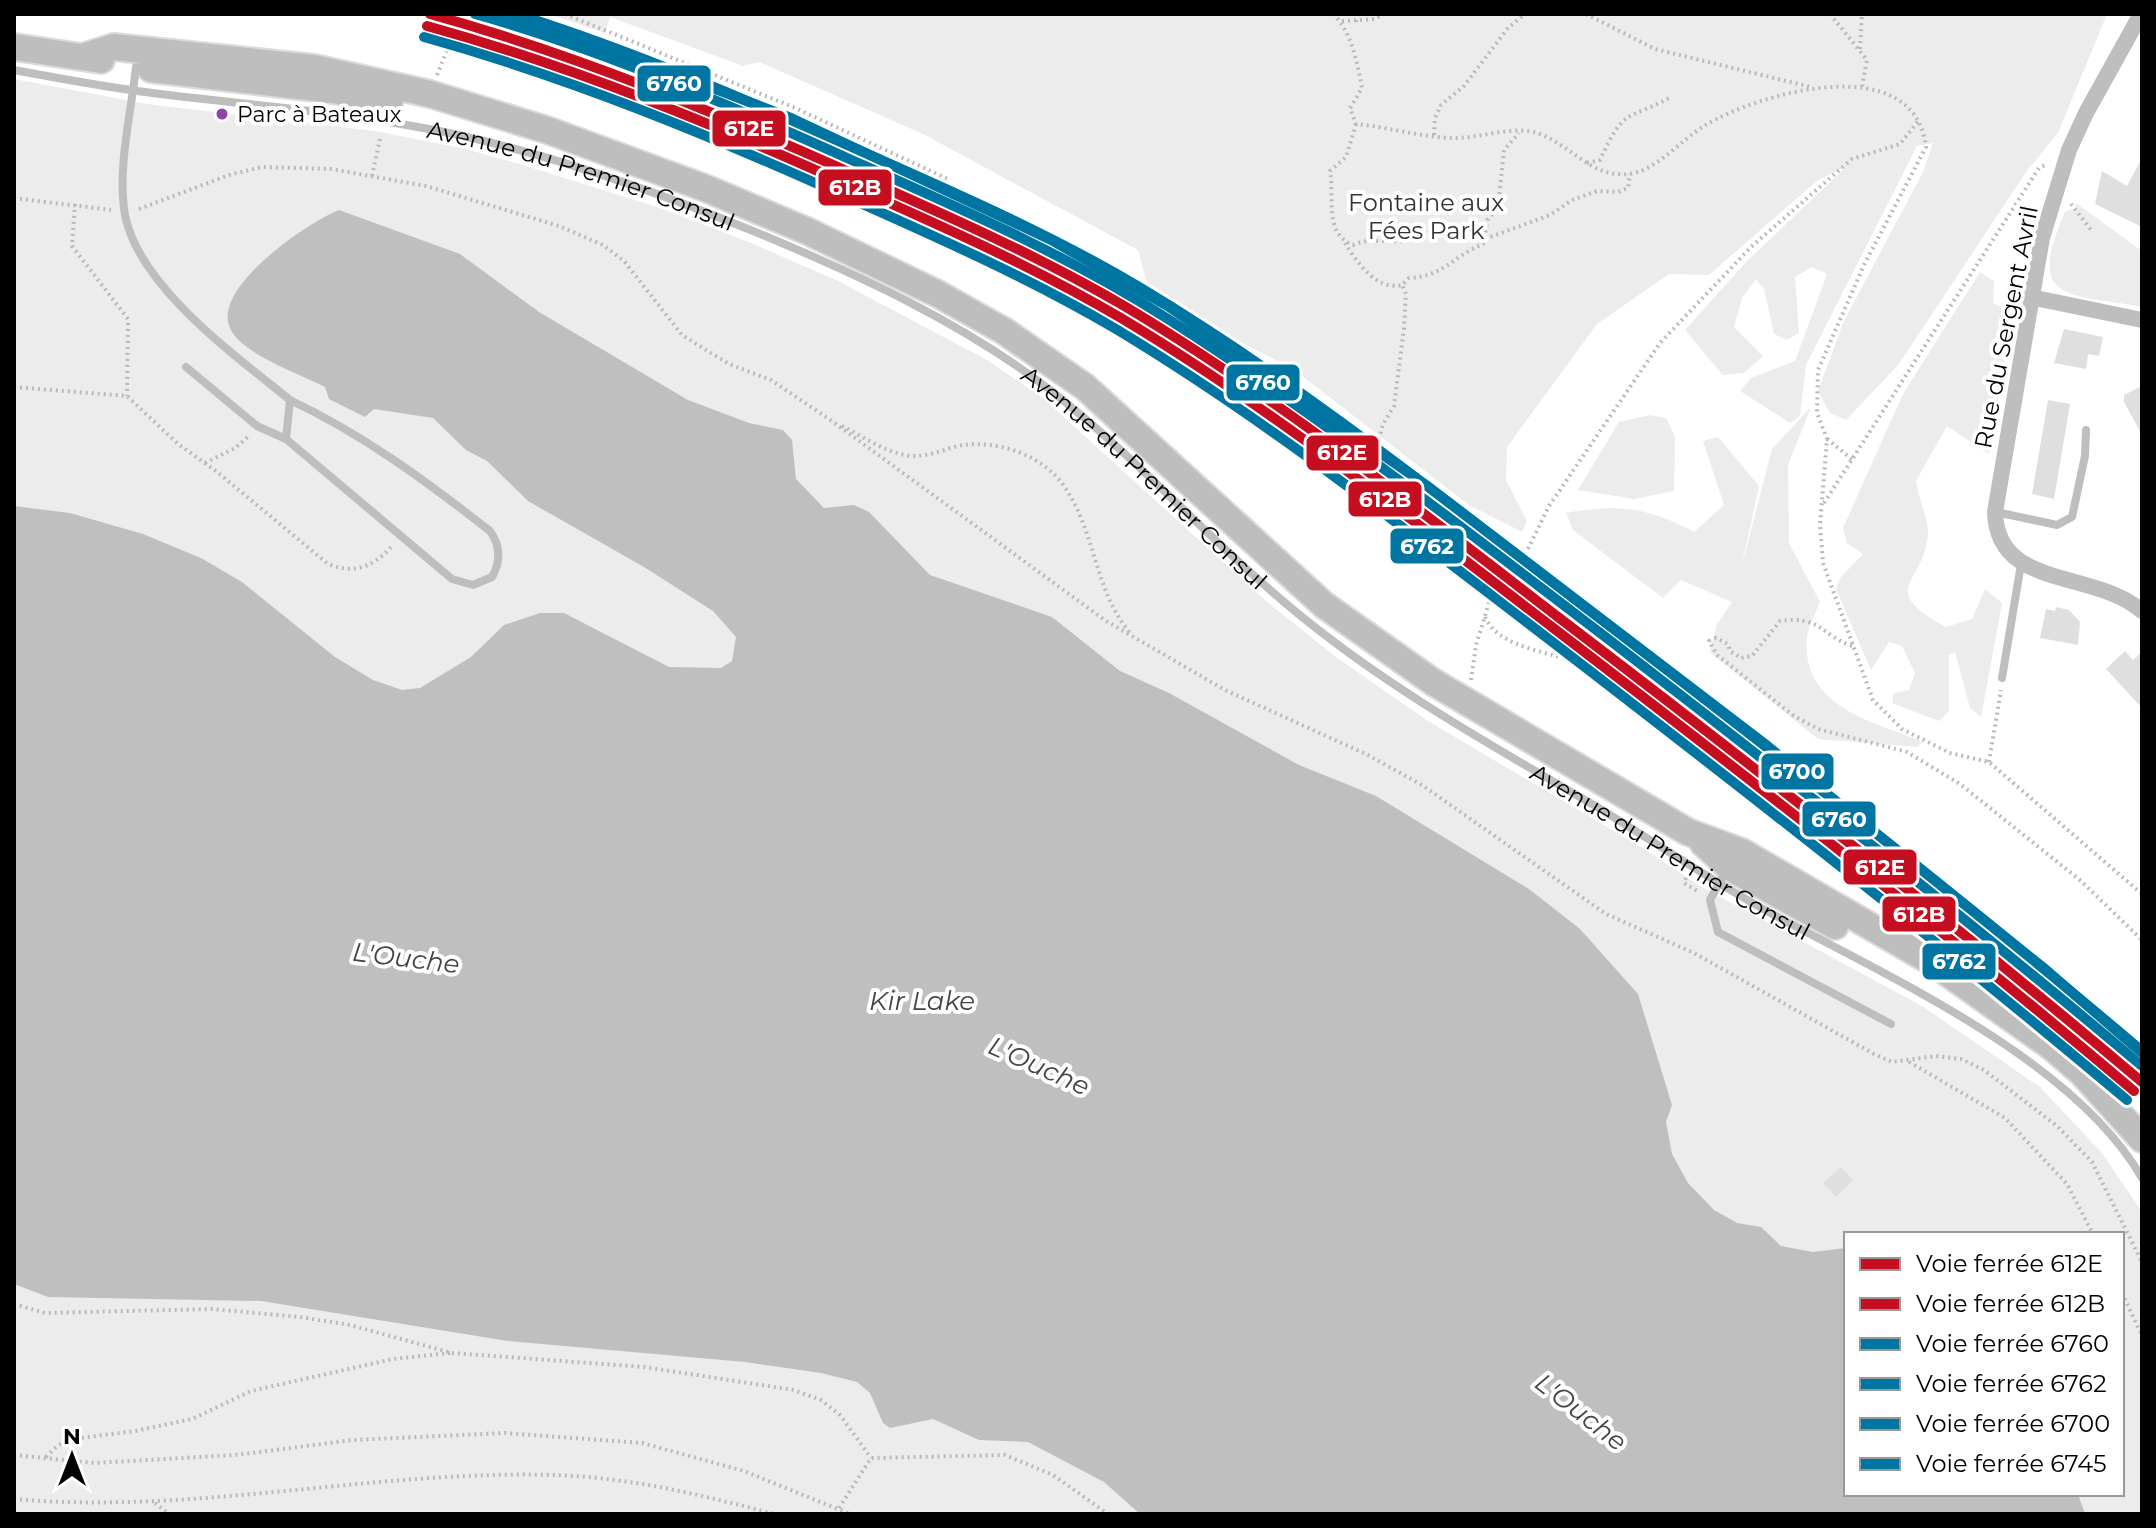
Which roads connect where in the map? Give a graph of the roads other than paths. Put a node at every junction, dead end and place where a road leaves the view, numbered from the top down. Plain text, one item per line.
1 (2141, 14) edge
2 (14, 47) edge
3 (86, 56) junction
4 (280, 65) junction
5 (14, 70) edge
6 (134, 79) junction
7 (626, 160) junction
8 (2031, 297) junction
9 (2142, 320) edge
10 (186, 367) dead end
11 (290, 400) junction
12 (2086, 430) dead end
13 (286, 439) junction
14 (1995, 512) junction
15 (2021, 564) junction
16 (2142, 611) edge
17 (2002, 678) road end
18 (1734, 869) junction
19 (1891, 1024) dead end
20 (2142, 1139) edge
21 (2142, 1178) edge

1 - 8 street, Rue du Sergent Avril
2 - 3 main road, Avenue du Premier Consul
3 - 4 main road, Avenue du Premier Consul
3 - 6 main road, Avenue du Premier Consul
4 - 6 main road, Avenue du Premier Consul
4 - 7 main road, Avenue du Premier Consul
5 - 6 lane, Avenue du Premier Consul
6 - 7 main road, Avenue du Premier Consul
6 - 11 lane
6 - 18 lane, Avenue du Premier Consul
7 - 18 main road, Avenue du Premier Consul
8 - 9 street
8 - 14 street, Rue du Sergent Avril
10 - 13 lane
11 - 13 lane
11 - 13 lane
12 - 14 lane
14 - 15 street, Rue du Sergent Avril
15 - 16 street
15 - 17 lane
18 - 19 lane
18 - 20 main road, Avenue du Premier Consul
18 - 21 lane, Avenue du Premier Consul

